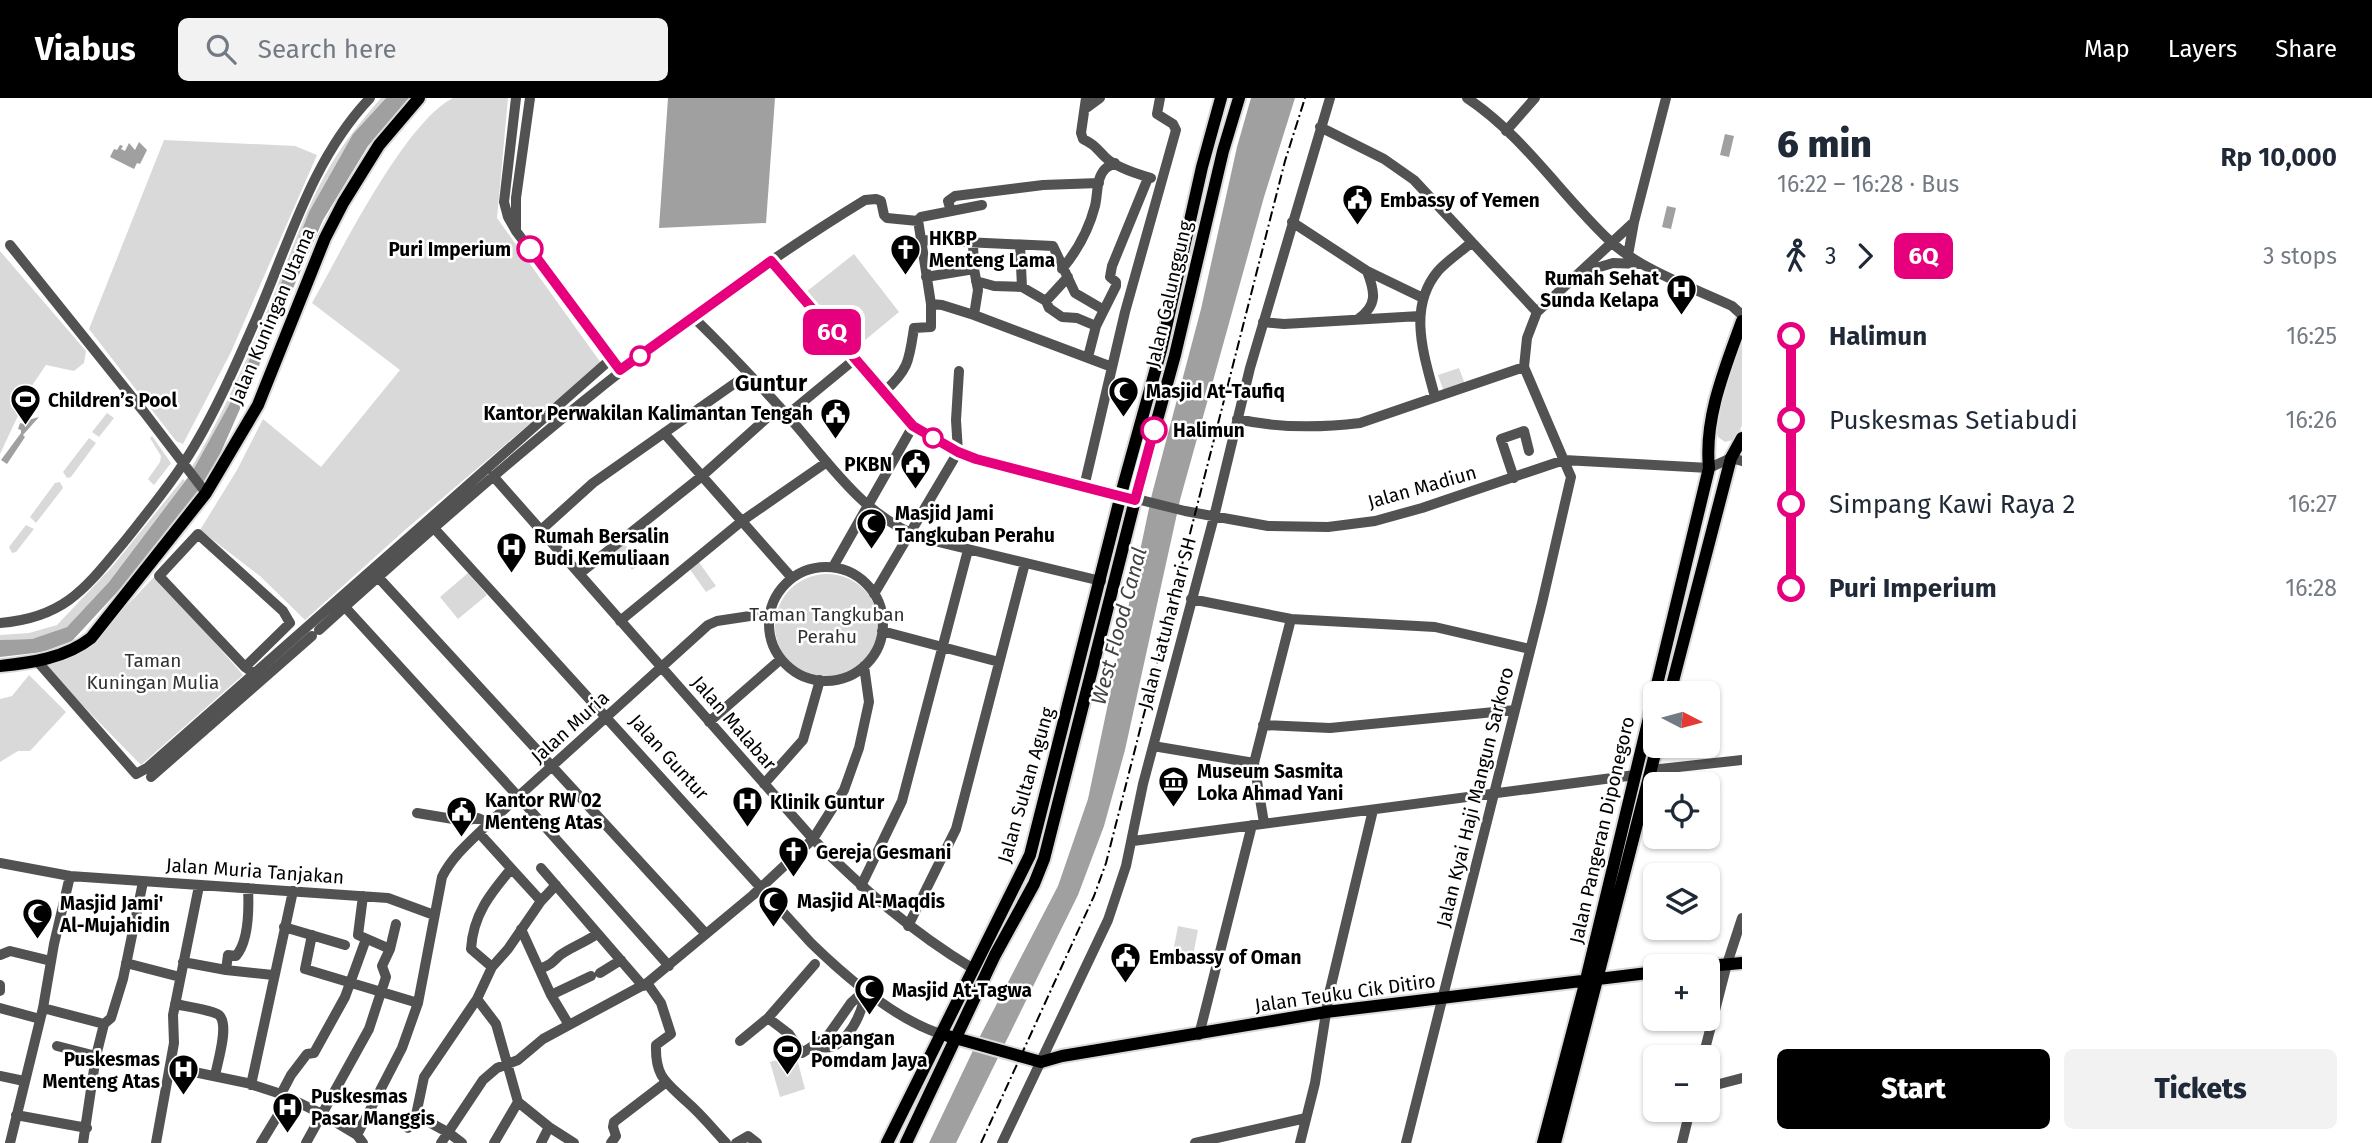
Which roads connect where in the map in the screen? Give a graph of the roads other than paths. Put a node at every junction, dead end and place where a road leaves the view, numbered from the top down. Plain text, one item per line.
1 (370, 98) edge
2 (419, 98) edge
3 (516, 98) edge
4 (530, 98) edge
5 (1086, 98) edge
6 (1100, 98) edge
7 (1160, 98) edge
8 (1222, 98) edge
9 (1239, 98) edge
10 (1329, 98) edge
11 (1467, 98) edge
12 (1535, 98) edge
13 (1666, 98) edge
14 (1084, 109) junction
15 (1320, 127) junction
16 (1506, 131) junction
17 (1115, 163) junction
18 (1148, 177) junction
19 (1161, 180) junction
20 (1099, 183) junction
21 (982, 205) dead end
22 (951, 211) junction
23 (918, 221) junction
24 (1292, 222) junction
25 (1634, 222) junction
26 (516, 231) junction
27 (921, 240) junction
28 (1472, 242) junction
29 (973, 243) junction
30 (1611, 243) junction
31 (10, 245) dead end
32 (1020, 245) junction
33 (1628, 255) junction
34 (771, 261) junction
35 (1642, 264) junction
36 (974, 269) junction
37 (1367, 271) junction
38 (1065, 273) junction
39 (1579, 274) junction
40 (926, 276) junction
41 (976, 281) junction
42 (1022, 287) junction
43 (1175, 291) junction
44 (1189, 293) junction
45 (1423, 298) junction
46 (1046, 301) junction
47 (931, 304) junction
48 (1104, 310) junction
49 (1537, 312) junction
50 (974, 315) junction
51 (1742, 315) edge
52 (1420, 316) junction
53 (694, 318) junction
54 (1358, 320) junction
55 (1742, 321) edge
56 (1263, 322) junction
57 (1096, 326) junction
58 (1088, 357) junction
59 (611, 359) junction
60 (855, 359) junction
61 (1112, 367) junction
62 (1524, 367) junction
63 (620, 370) junction
64 (959, 371) dead end
65 (748, 374) junction
66 (884, 392) junction
67 (1435, 397) junction
68 (783, 411) junction
69 (1237, 419) junction
70 (913, 426) junction
71 (664, 433) junction
72 (1742, 438) edge
73 (1529, 451) dead end
74 (958, 452) junction
75 (1563, 460) junction
76 (1736, 460) edge
77 (827, 462) junction
78 (1709, 468) junction
79 (185, 469) junction
80 (702, 476) junction
81 (493, 477) junction
82 (1514, 478) junction
83 (1084, 487) junction
84 (204, 491) junction
85 (1121, 496) junction
86 (1137, 500) junction
87 (867, 507) junction
88 (1214, 517) junction
89 (742, 521) junction
90 (184, 523) junction
91 (433, 527) junction
92 (544, 528) junction
93 (198, 534) junction
94 (910, 534) junction
95 (968, 550) junction
96 (1025, 563) junction
97 (149, 566) junction
98 (834, 567) junction
99 (579, 574) junction
100 (159, 576) junction
101 (378, 577) junction
102 (792, 578) junction
103 (1101, 581) junction
104 (874, 594) junction
105 (1191, 599) junction
106 (1102, 601) junction
107 (345, 607) junction
108 (770, 613) junction
109 (1291, 619) junction
110 (620, 621) junction
111 (0, 623) edge
112 (290, 623) junction
113 (882, 631) junction
114 (277, 635) junction
115 (297, 635) junction
116 (285, 645) junction
117 (943, 647) junction
118 (1530, 649) junction
119 (782, 659) junction
120 (37, 661) junction
121 (999, 662) junction
122 (0, 666) edge
123 (864, 666) junction
124 (662, 668) junction
125 (250, 670) junction
126 (820, 680) junction
127 (1673, 681) edge
128 (1515, 710) junction
129 (607, 717) junction
130 (709, 722) junction
131 (1263, 725) junction
132 (1153, 746) junction
133 (1654, 758) edge
134 (1742, 760) edge
135 (1254, 762) junction
136 (553, 766) junction
137 (1651, 770) junction
138 (1634, 775) junction
139 (151, 776) junction
140 (764, 784) junction
141 (1493, 793) junction
142 (518, 796) junction
143 (1373, 810) junction
144 (417, 813) dead end
145 (489, 823) junction
146 (1264, 823) junction
147 (1252, 825) junction
148 (479, 833) junction
149 (813, 839) junction
150 (1133, 841) junction
151 (1, 865) edge
152 (541, 868) dead end
153 (512, 869) junction
154 (70, 876) junction
155 (143, 882) junction
156 (556, 885) junction
157 (199, 886) junction
158 (861, 886) junction
159 (760, 887) junction
160 (248, 888) junction
161 (293, 891) junction
162 (363, 896) junction
163 (541, 901) junction
164 (434, 915) junction
165 (1742, 918) edge
166 (396, 924) dead end
167 (908, 926) junction
168 (284, 927) junction
169 (521, 929) junction
170 (597, 934) junction
171 (706, 934) junction
172 (312, 935) junction
173 (366, 939) junction
174 (345, 945) dead end
175 (984, 948) junction
176 (390, 949) junction
177 (0, 955) edge
178 (995, 955) junction
179 (621, 960) junction
180 (51, 961) junction
181 (183, 962) junction
182 (126, 963) junction
183 (1742, 963) edge
184 (815, 964) dead end
185 (1727, 964) junction
186 (1720, 965) edge
187 (669, 966) junction
188 (492, 967) junction
189 (972, 968) junction
190 (540, 969) junction
191 (226, 970) junction
192 (1643, 973) edge
193 (273, 975) junction
194 (180, 977) junction
195 (1592, 979) junction
196 (351, 982) junction
197 (645, 984) junction
198 (381, 992) junction
199 (863, 992) junction
200 (551, 995) junction
201 (477, 999) junction
202 (1442, 999) junction
203 (418, 1003) junction
204 (175, 1004) junction
205 (0, 1008) edge
206 (1326, 1012) junction
207 (42, 1013) junction
208 (768, 1018) junction
209 (103, 1024) junction
210 (569, 1025) junction
211 (941, 1034) junction
212 (1199, 1035) junction
213 (962, 1039) junction
214 (740, 1041) dead end
215 (816, 1045) junction
216 (1049, 1045) junction
217 (1706, 1045) edge
218 (57, 1046) dead end
219 (96, 1056) junction
220 (1062, 1056) junction
221 (1041, 1062) junction
222 (508, 1064) junction
223 (170, 1067) junction
224 (0, 1076) edge
225 (215, 1076) junction
226 (1742, 1078) edge
227 (24, 1081) junction
228 (665, 1083) junction
229 (251, 1084) junction
230 (1720, 1084) edge
231 (285, 1096) junction
232 (518, 1102) junction
233 (322, 1114) junction
234 (16, 1115) junction
235 (416, 1115) junction
236 (1306, 1118) junction
237 (1687, 1122) edge
238 (549, 1127) junction
239 (86, 1128) junction
240 (408, 1128) dead end
241 (449, 1133) junction
242 (360, 1139) edge
243 (10, 1143) edge
244 (83, 1143) edge
245 (156, 1143) edge
246 (261, 1143) edge
247 (306, 1143) edge
248 (441, 1143) edge
249 (462, 1143) edge
250 (494, 1143) edge
251 (541, 1143) edge
252 (574, 1143) edge
253 (611, 1143) edge
254 (726, 1143) edge
255 (736, 1143) edge
256 (757, 1143) edge
257 (887, 1143) edge
258 (905, 1143) edge
259 (1002, 1143) edge
260 (1195, 1143) edge
261 (1300, 1143) edge
262 (1406, 1143) edge
263 (1543, 1143) edge
264 (1555, 1143) edge
265 (1682, 1143) edge

1 - 79 street
2 - 84 main road, Jalan Kuningan Utama
3 - 26 street
4 - 26 street
5 - 14 street
6 - 14 street
7 - 19 street
8 - 43 main road, Jalan Galunggung
9 - 44 main road, Jalan Galunggung
10 - 15 street, Jalan Latuharhari SH
11 - 16 street
12 - 16 street
13 - 25 street
14 - 17 street
15 - 24 street, Jalan Latuharhari SH
15 - 28 street
16 - 30 street
17 - 18 street
17 - 20 street
18 - 19 street
18 - 48 street
19 - 61 street
20 - 22 street
20 - 38 street
21 - 22 street
22 - 23 street
23 - 27 street
23 - 34 street
24 - 37 street
24 - 56 street, Jalan Latuharhari SH
25 - 30 street
25 - 33 street
26 - 59 street
27 - 29 street
27 - 40 street
28 - 45 street
28 - 49 street
29 - 32 street
29 - 36 street
30 - 33 street
30 - 39 street
31 - 79 street
32 - 38 street
32 - 42 street
33 - 35 street
34 - 53 street
34 - 60 street, Jalan Madiun
35 - 39 street
35 - 51 street
36 - 40 street
36 - 41 street
37 - 45 street
37 - 54 street
38 - 46 street
38 - 48 street
39 - 49 street
40 - 47 street
41 - 42 street
41 - 50 street
42 - 46 street
43 - 44 main road
43 - 85 main road, Jalan Galunggung
44 - 86 main road, Jalan Galunggung
45 - 52 street
46 - 57 street
47 - 50 street
47 - 66 street
48 - 57 street
49 - 62 street
50 - 58 street
52 - 54 street
52 - 67 street
53 - 63 street
53 - 65 street
54 - 56 street
55 - 78 main road, Jalan Pangeran Diponegoro
56 - 69 street, Jalan Latuharhari SH
57 - 58 street
58 - 61 street
59 - 63 street
59 - 115 street
60 - 66 street, Jalan Madiun
60 - 68 street
61 - 83 street
62 - 67 street
62 - 75 street, Jalan Kyai Haji Mangun Sarkoro
63 - 81 street
64 - 74 street
65 - 68 street
65 - 71 street
66 - 70 street, Jalan Madiun
67 - 69 street
68 - 77 street
68 - 80 street
69 - 88 street, Jalan Latuharhari SH
70 - 74 street, Jalan Madiun
70 - 87 street
71 - 80 street
71 - 92 street
72 - 76 main road
73 - 82 street
74 - 83 street, Jalan Madiun
74 - 94 street
75 - 78 street, Jalan Madiun
75 - 82 street, Jalan Madiun
75 - 118 street, Jalan Kyai Haji Mangun Sarkoro
76 - 78 street, Jalan Madiun
76 - 127 main road
77 - 87 street
77 - 89 street
78 - 138 main road, Jalan Pangeran Diponegoro
79 - 84 street
79 - 111 street
80 - 89 street
80 - 99 street
81 - 91 street
81 - 92 street, Jalan Malabar
82 - 88 street, Jalan Madiun
83 - 85 street, Jalan Madiun
84 - 90 main road, Jalan Kuningan Utama
85 - 86 street, Jalan Madiun
85 - 103 main road, Jalan Sultan Agung
86 - 88 street, Jalan Madiun
86 - 106 main road, Jalan Sultan Agung
87 - 94 street
87 - 98 street
88 - 105 street, Jalan Latuharhari SH
89 - 102 street
89 - 110 street
90 - 93 street
90 - 97 main road, Jalan Kuningan Utama
91 - 101 street
91 - 129 street, Jalan Guntur
92 - 99 street, Jalan Malabar
93 - 100 street
93 - 112 street
94 - 95 street
94 - 104 street
95 - 96 street
95 - 117 street
96 - 103 street
96 - 121 street
97 - 100 street
97 - 120 main road, Jalan Kuningan Utama
98 - 102 street
98 - 104 street
99 - 110 street, Jalan Malabar
100 - 125 street
101 - 107 street
101 - 136 street
102 - 108 street
103 - 106 main road, Jalan Sultan Agung
104 - 113 street
105 - 109 street
105 - 132 street, Jalan Latuharhari SH
106 - 175 main road, Jalan Sultan Agung
106 - 178 main road, Jalan Sultan Agung
107 - 139 street
107 - 142 street
108 - 119 street
108 - 124 street, Jalan Muria
109 - 118 street
109 - 131 street
110 - 124 street, Jalan Malabar
112 - 114 street
112 - 115 street
113 - 117 street
113 - 123 street
114 - 116 street
114 - 125 street
115 - 116 street
116 - 125 street
117 - 121 street
117 - 158 street
118 - 128 street, Jalan Kyai Haji Mangun Sarkoro
119 - 126 street
119 - 130 street
120 - 122 main road, Jalan Kuningan Utama
120 - 139 street
121 - 167 street
123 - 126 street
123 - 149 street
124 - 129 street, Jalan Muria
124 - 130 street, Jalan Malabar
125 - 139 street
126 - 140 street
128 - 131 street
128 - 141 street, Jalan Kyai Haji Mangun Sarkoro
129 - 136 street, Jalan Muria
129 - 159 street, Jalan Guntur
130 - 140 street, Jalan Malabar
131 - 135 street
132 - 135 street
132 - 150 street, Jalan Latuharhari SH
133 - 137 main road, Jalan Pangeran Diponegoro
134 - 137 street
135 - 146 street
136 - 142 street, Jalan Muria
136 - 171 street
137 - 195 main road, Jalan Pangeran Diponegoro
138 - 141 street
138 - 195 main road, Jalan Pangeran Diponegoro
140 - 149 street, Jalan Malabar
141 - 143 street
141 - 202 street, Jalan Kyai Haji Mangun Sarkoro
142 - 145 street, Jalan Muria
142 - 187 street
143 - 146 street
143 - 206 street
144 - 145 street
145 - 148 street, Jalan Muria
146 - 147 street
147 - 150 street
147 - 212 street
148 - 153 street
148 - 164 street, Jalan Muria
149 - 158 street, Jalan Malabar
149 - 159 street
150 - 216 street, Jalan Latuharhari SH
151 - 154 street, Jalan Muria Tanjakan
152 - 156 street
153 - 163 street
153 - 188 street
154 - 155 street, Jalan Muria Tanjakan
154 - 180 street
155 - 157 street, Jalan Muria Tanjakan
155 - 182 street
156 - 163 street
156 - 170 street
157 - 160 street, Jalan Muria Tanjakan
157 - 181 street
158 - 167 street, Jalan Malabar
159 - 171 street
159 - 199 street, Jalan Guntur
160 - 161 street, Jalan Muria Tanjakan
160 - 191 street
161 - 162 street, Jalan Muria Tanjakan
161 - 168 street
162 - 164 street, Jalan Muria Tanjakan
162 - 173 street
163 - 169 street
164 - 203 street, Jalan Muria
165 - 185 street
166 - 176 street
167 - 189 street, Jalan Malabar
168 - 172 street
168 - 193 street
169 - 188 street
169 - 190 street
170 - 179 street
170 - 190 street
171 - 187 street
172 - 174 street
172 - 196 street
173 - 176 street
173 - 196 street
175 - 178 main road
175 - 189 main road, Jalan Sultan Agung
176 - 198 street
177 - 180 street
178 - 213 main road, Jalan Sultan Agung
179 - 197 street
179 - 200 street
180 - 207 street
181 - 191 street
181 - 194 street
182 - 194 street
182 - 209 street
183 - 185 main road
184 - 208 street
185 - 186 main road
185 - 217 street
187 - 197 street
188 - 201 street
189 - 211 main road, Jalan Sultan Agung
190 - 200 street
191 - 193 street
192 - 195 main road, Jalan Teuku Cik Ditiro
193 - 229 street
194 - 204 street
195 - 202 main road, Jalan Teuku Cik Ditiro
195 - 263 main road, Jalan Pangeran Diponegoro
195 - 264 main road, Jalan Pangeran Diponegoro
196 - 198 street
196 - 231 street
197 - 210 street
197 - 228 street
198 - 203 street
198 - 233 street
199 - 211 street, Jalan Guntur
199 - 215 street
199 - 215 street
200 - 210 street
201 - 222 street
201 - 235 street
202 - 206 main road, Jalan Teuku Cik Ditiro
202 - 262 street, Jalan Kyai Haji Mangun Sarkoro
203 - 242 street, Jalan Muria
204 - 223 street
204 - 225 street
205 - 207 street
206 - 212 main road, Jalan Teuku Cik Ditiro
206 - 236 street
207 - 209 street
207 - 227 street
208 - 214 street
208 - 215 street
209 - 219 street
210 - 222 street
211 - 213 main road, Jalan Guntur
211 - 257 main road, Jalan Sultan Agung
212 - 220 main road, Jalan Teuku Cik Ditiro
213 - 221 main road, Jalan Guntur
213 - 258 main road, Jalan Sultan Agung
216 - 220 main road
216 - 221 street, Jalan Latuharhari SH
218 - 219 street
219 - 239 street
220 - 221 main road, Jalan Teuku Cik Ditiro
221 - 259 street, Jalan Latuharhari SH
222 - 232 street
222 - 241 street
223 - 225 street
223 - 245 street
224 - 227 street
225 - 229 street
226 - 230 street
227 - 234 street
228 - 253 street
228 - 254 street
229 - 231 street
231 - 233 street
231 - 246 street
232 - 238 street
232 - 250 street
233 - 242 street
233 - 247 street
234 - 239 street
234 - 243 street
235 - 240 street
235 - 241 street
236 - 260 street
236 - 261 street
237 - 265 street
238 - 251 street
238 - 252 street
239 - 244 street
241 - 248 street
241 - 249 street
255 - 256 street

